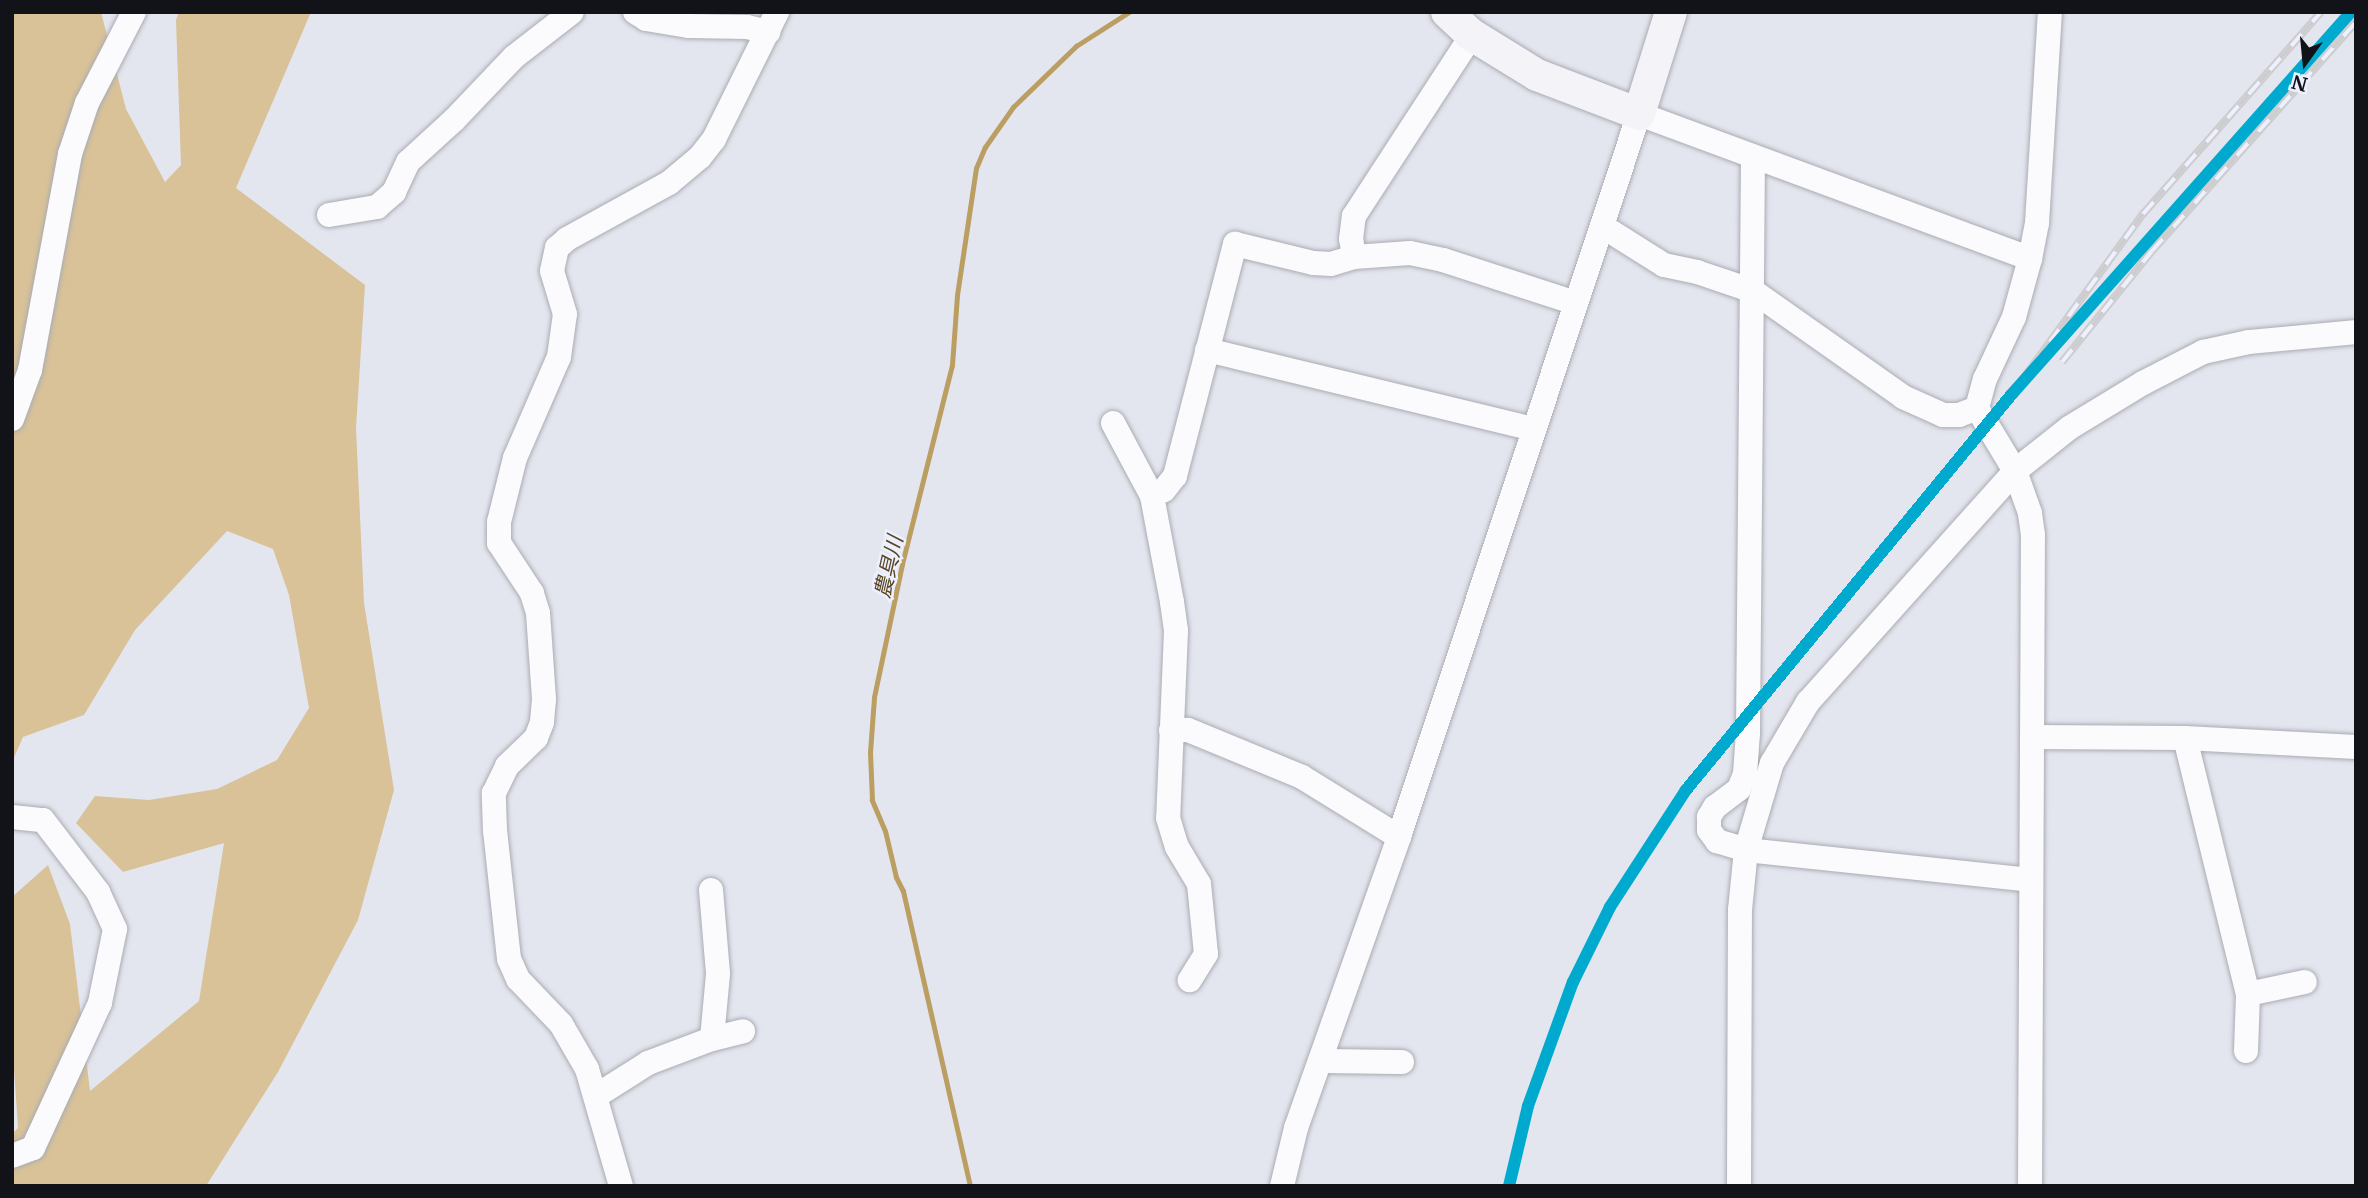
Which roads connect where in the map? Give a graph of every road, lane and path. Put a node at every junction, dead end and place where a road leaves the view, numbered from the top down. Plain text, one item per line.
1 (134, 12) edge
2 (572, 12) edge
3 (635, 12) edge
4 (1447, 12) edge
5 (1671, 12) edge
6 (2050, 12) edge
7 (773, 22) edge
8 (1472, 35) junction
9 (1639, 114) junction
10 (1754, 158) junction
11 (329, 215) dead end
12 (1602, 226) junction
13 (1354, 257) junction
14 (2030, 259) junction
15 (1753, 291) junction
16 (1575, 303) junction
17 (2356, 332) edge
18 (1207, 350) junction
19 (1977, 408) junction
20 (12, 419) edge
21 (1114, 423) dead end
22 (1534, 429) junction
23 (2015, 471) junction
24 (1152, 495) junction
25 (1171, 730) junction
26 (2032, 737) junction
27 (2185, 738) junction
28 (2356, 747) edge
29 (12, 817) edge
30 (1399, 837) junction
31 (1746, 850) junction
32 (2030, 880) junction
33 (711, 890) dead end
34 (1190, 981) dead end
35 (2305, 982) dead end
36 (2248, 994) junction
37 (743, 1031) dead end
38 (712, 1039) junction
39 (2246, 1051) dead end
40 (1320, 1061) junction
41 (1402, 1062) dead end
42 (596, 1096) junction
43 (12, 1156) edge
44 (617, 1185) edge
45 (1282, 1186) edge
46 (1739, 1186) edge
47 (2030, 1186) edge

1 - 20 street
2 - 11 street
3 - 7 street
4 - 8 main road
5 - 9 main road
6 - 14 street
7 - 42 street
8 - 9 main road
8 - 13 street
9 - 10 street
9 - 12 street
10 - 14 street
10 - 15 street
12 - 15 street
12 - 16 street
13 - 16 street
13 - 18 street
14 - 19 street
15 - 19 street
15 - 31 street
16 - 22 street
17 - 23 street
18 - 22 street
18 - 24 street
19 - 23 street
21 - 24 street
22 - 30 street
23 - 26 street
23 - 31 street
24 - 25 street
25 - 30 street
25 - 34 street
26 - 27 street
26 - 32 street
27 - 28 street
27 - 36 street
29 - 43 street
30 - 40 street
31 - 32 street
31 - 46 street
32 - 47 street
33 - 38 street
35 - 36 street
36 - 39 street
37 - 38 street
38 - 42 street
40 - 41 street
40 - 45 street
42 - 44 street

